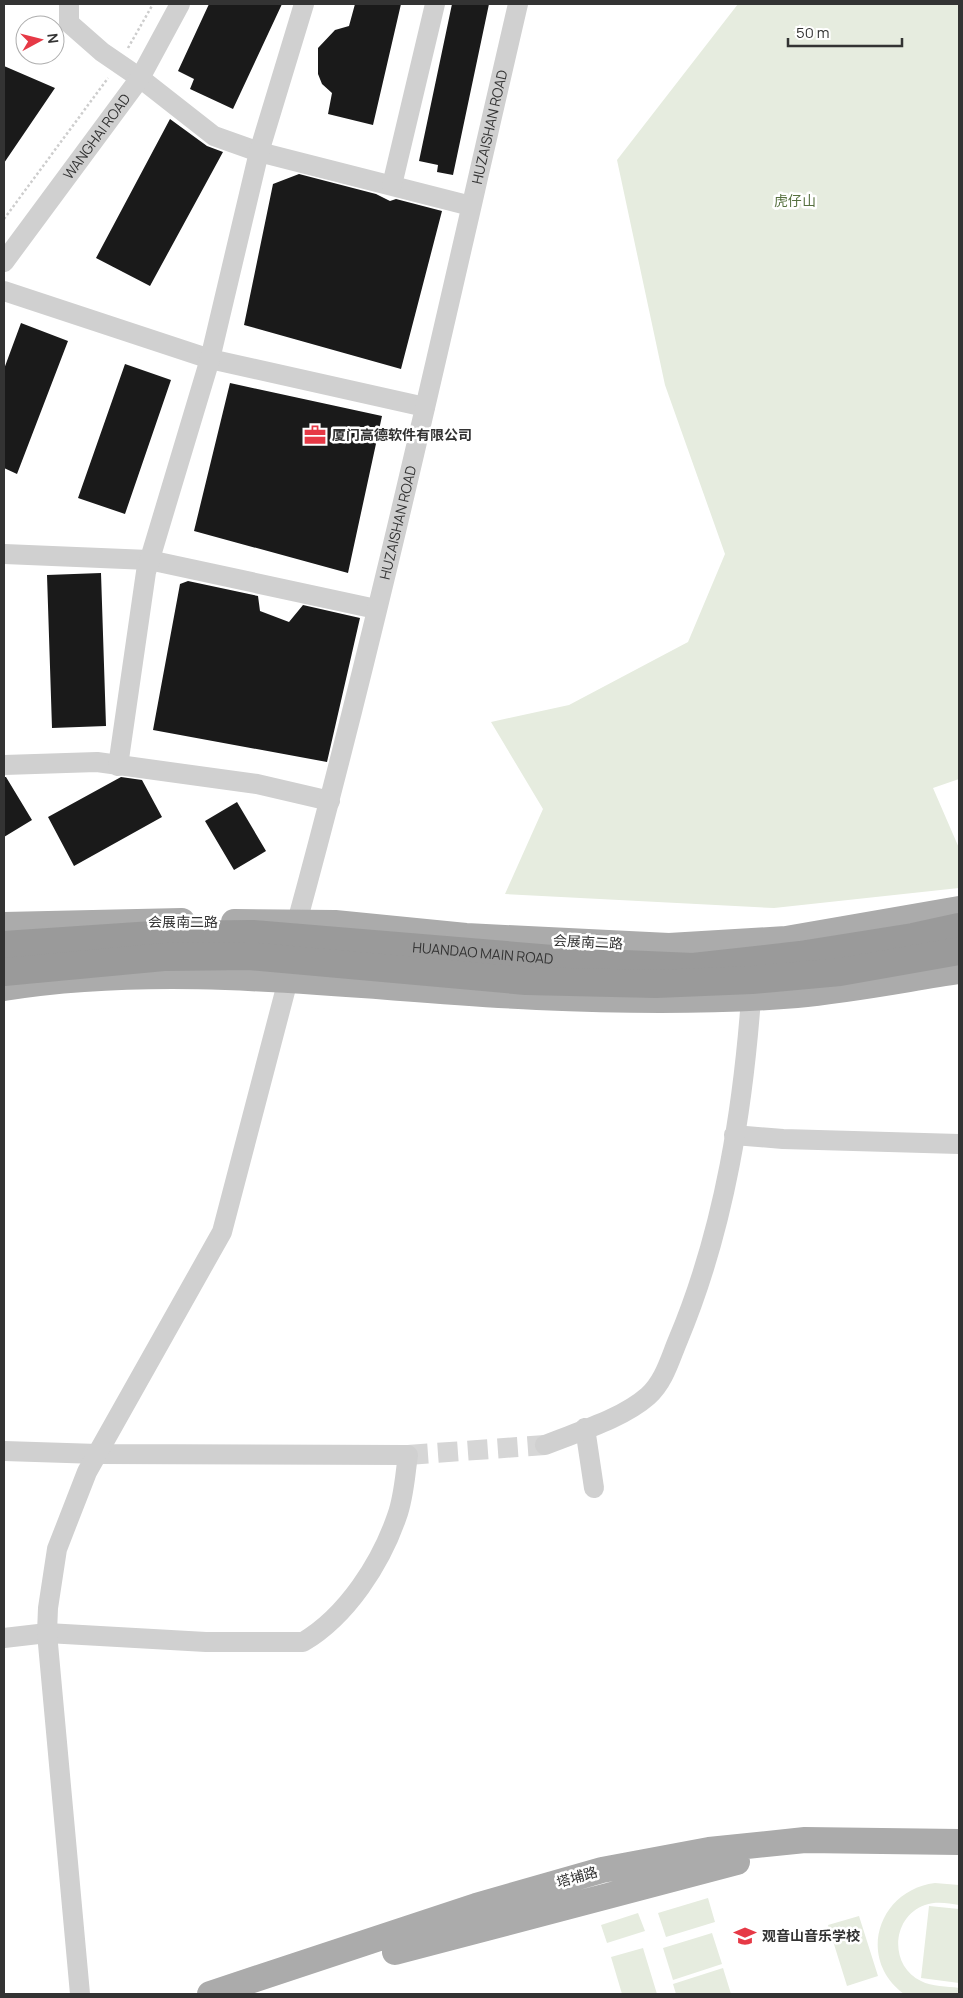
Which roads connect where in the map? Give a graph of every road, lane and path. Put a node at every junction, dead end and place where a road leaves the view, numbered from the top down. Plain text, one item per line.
1 (69, 4) edge
2 (153, 4) edge
3 (180, 4) edge
4 (304, 4) edge
5 (435, 4) edge
6 (518, 4) edge
7 (119, 63) junction
8 (140, 78) junction
9 (259, 152) junction
10 (392, 185) junction
11 (471, 206) junction
12 (4, 219) edge
13 (4, 262) edge
14 (4, 291) edge
15 (210, 359) junction
16 (425, 407) junction
17 (4, 554) edge
18 (149, 560) junction
19 (376, 609) junction
20 (4, 765) edge
21 (118, 766) junction
22 (330, 801) junction
23 (959, 909) edge
24 (297, 922) junction
25 (4, 925) edge
26 (959, 926) edge
27 (4, 945) edge
28 (959, 951) edge
29 (959, 971) edge
30 (288, 980) junction
31 (4, 986) edge
32 (752, 989) junction
33 (734, 1135) junction
34 (959, 1144) edge
35 (585, 1428) junction
36 (545, 1445) tunnel mouth
37 (4, 1451) edge
38 (98, 1454) junction
39 (594, 1488) dead end
40 (47, 1633) junction
41 (4, 1638) edge
42 (959, 1842) edge
43 (959, 1858) edge
44 (80, 1994) edge
45 (210, 1994) edge
46 (261, 1994) edge

1 - 7 street
2 - 7 path
3 - 8 street, WANGHAI ROAD
4 - 9 street
5 - 10 street
6 - 11 street, HUZAISHAN ROAD
7 - 8 street
7 - 12 path
8 - 9 street
8 - 13 street, WANGHAI ROAD
9 - 10 street
9 - 15 street
10 - 11 street
11 - 16 street, HUZAISHAN ROAD
14 - 15 street
15 - 16 street
15 - 18 street
16 - 19 street, HUZAISHAN ROAD
17 - 18 street
18 - 19 street
18 - 21 street
19 - 22 street, HUZAISHAN ROAD
20 - 21 street
21 - 22 street
22 - 24 street, HUZAISHAN ROAD
23 - 24 main road, 会展南二路
24 - 25 main road, 会展南二路
26 - 27 highway, HUANDAO MAIN ROAD
28 - 32 highway, HUANDAO MAIN ROAD
29 - 32 main road
30 - 31 main road
30 - 32 main road
30 - 38 street
31 - 32 highway, HUANDAO MAIN ROAD
32 - 33 street
33 - 34 street
33 - 35 street
35 - 36 street
35 - 39 street
37 - 38 street
38 - 40 street
38 - 40 street
40 - 41 street
40 - 44 street
42 - 45 main road, 塔埔路
43 - 46 main road, 塔埔路

